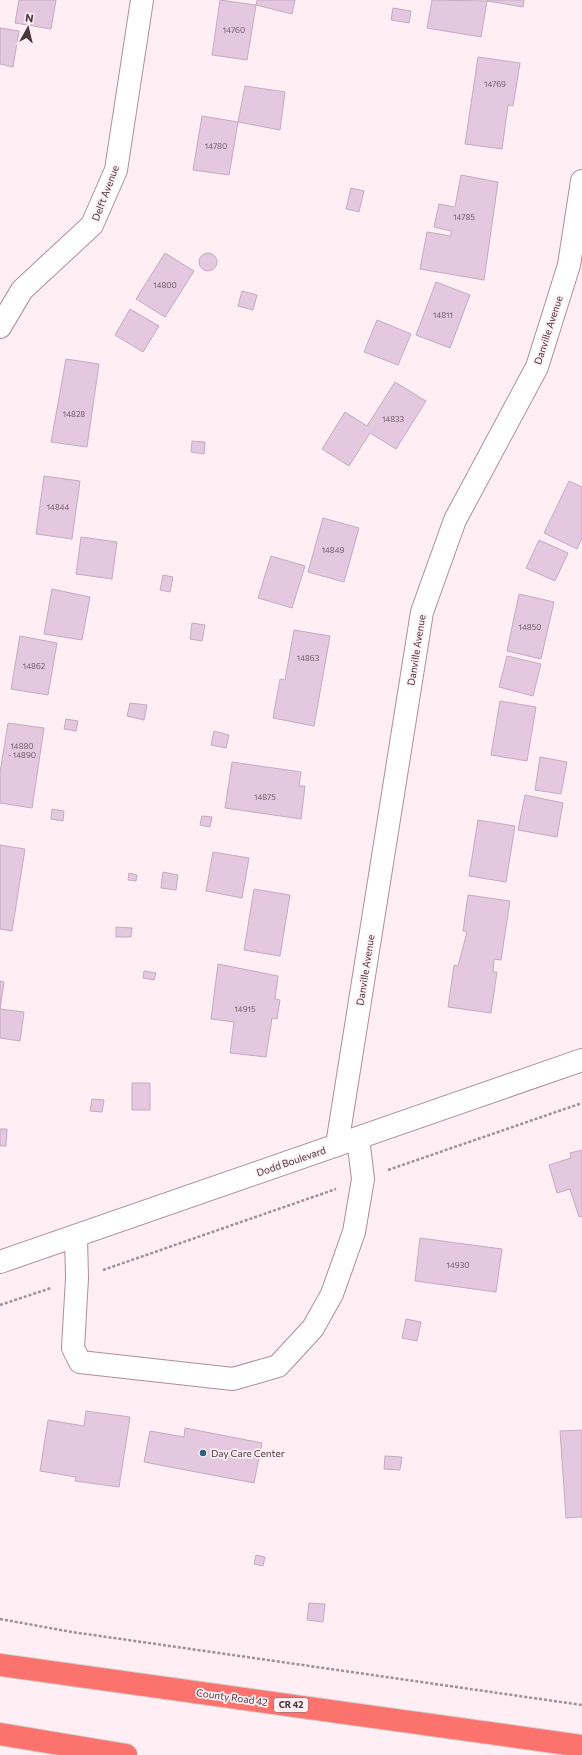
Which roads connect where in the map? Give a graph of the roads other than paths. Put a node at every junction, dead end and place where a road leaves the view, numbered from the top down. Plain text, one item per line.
1 (142, 0) edge
2 (582, 181) edge
3 (0, 327) edge
4 (582, 1060) edge
5 (358, 1138) junction
6 (337, 1145) junction
7 (76, 1236) junction
8 (0, 1262) edge
9 (0, 1665) edge
10 (0, 1734) edge
11 (582, 1746) edge
12 (126, 1755) edge

1 - 3 street, Delft Avenue
2 - 6 street, Danville Avenue
4 - 5 street, Dodd Boulevard
5 - 6 street, Dodd Boulevard
5 - 7 street
6 - 7 street, Dodd Boulevard
7 - 8 street, Dodd Boulevard
9 - 11 highway, County Road 42 / CR 42
10 - 12 highway

